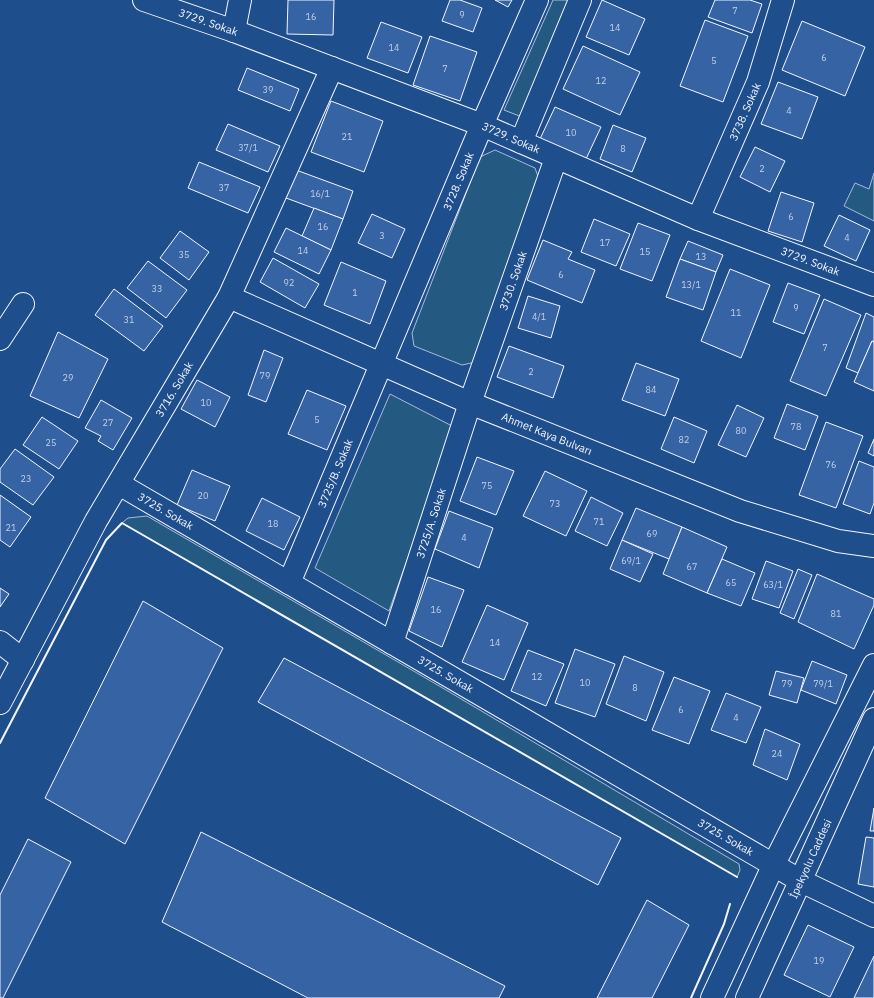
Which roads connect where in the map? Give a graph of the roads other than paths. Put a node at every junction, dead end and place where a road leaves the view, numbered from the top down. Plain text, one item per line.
1 (144, 0) edge
2 (240, 0) edge
3 (537, 0) edge
4 (580, 0) edge
5 (783, 0) edge
6 (234, 31) junction
7 (332, 68) junction
8 (482, 125) junction
9 (521, 142) junction
10 (556, 158) junction
11 (698, 219) junction
12 (874, 285) edge
13 (229, 297) junction
14 (23, 304) dead end
15 (0, 339) edge
16 (382, 363) junction
17 (470, 403) junction
18 (119, 484) junction
19 (874, 546) edge
20 (289, 583) junction
21 (0, 642) edge
22 (392, 643) junction
23 (23, 660) junction
24 (874, 665) edge
25 (0, 703) edge
26 (874, 719) edge
27 (774, 864) junction
28 (801, 881) junction
29 (874, 916) edge
30 (712, 998) edge
31 (747, 998) edge

1 - 6 street, 3729. Sokak
2 - 6 street
3 - 8 street, 3728. Sokak
4 - 9 street
5 - 11 street, 3738. Sokak
6 - 7 street, 3729. Sokak
7 - 8 street, 3729. Sokak
7 - 13 street, 3716. Sokak
8 - 9 street, 3729. Sokak
8 - 16 street, 3728. Sokak
9 - 10 street, 3729. Sokak
10 - 11 street, 3729. Sokak
10 - 17 street, 3730. Sokak
11 - 12 street, 3729. Sokak
13 - 16 street, Ahmet Kaya Bulvarı
13 - 18 street, 3716. Sokak
14 - 15 street
16 - 17 street, Ahmet Kaya Bulvarı
16 - 20 street, 3725/B. Sokak
17 - 19 street, Ahmet Kaya Bulvarı
17 - 22 street, 3725/A. Sokak
18 - 20 street, 3725. Sokak
18 - 23 street, 3716. Sokak
20 - 22 street, 3725. Sokak
21 - 23 street
22 - 27 street, 3725. Sokak
23 - 25 street, 3716. Sokak
24 - 27 street
26 - 28 street, İpekyolu Caddesi
27 - 28 street, 3725. Sokak
27 - 30 street
28 - 29 street, 3725. Sokak
28 - 31 street, İpekyolu Caddesi

